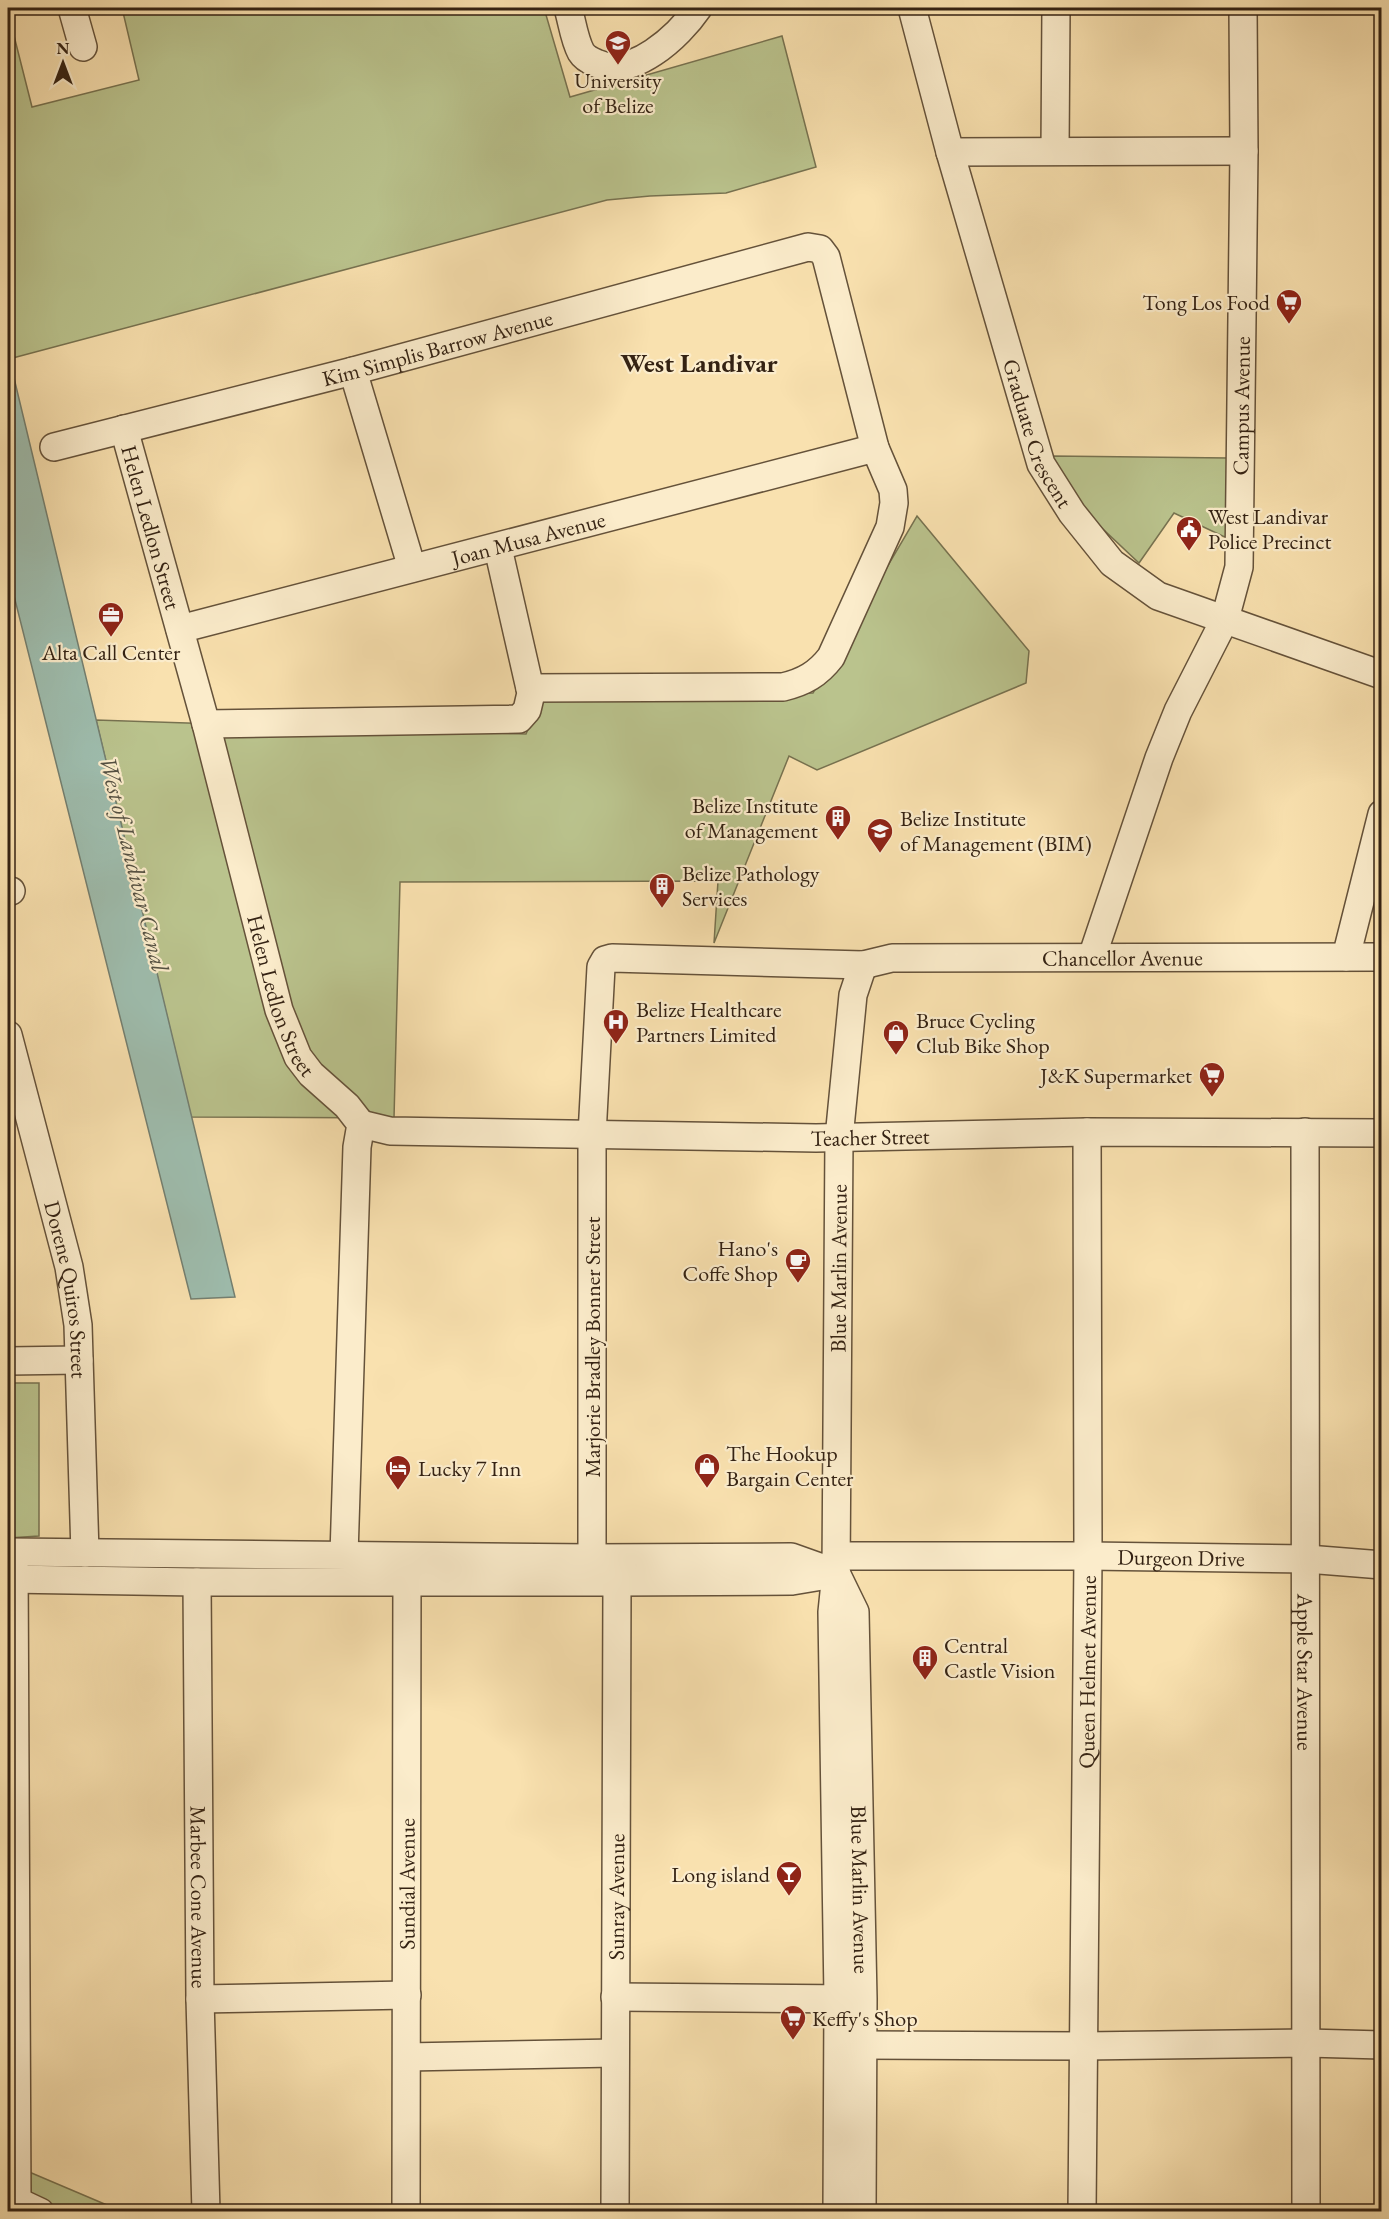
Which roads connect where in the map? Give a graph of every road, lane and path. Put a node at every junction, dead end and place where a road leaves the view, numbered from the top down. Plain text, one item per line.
1 (72, 8) edge
2 (568, 8) edge
3 (912, 8) edge
4 (1056, 8) edge
5 (1243, 8) edge
6 (691, 12) edge
7 (83, 47) dead end
8 (1244, 151) junction
9 (950, 152) junction
10 (1055, 152) junction
11 (353, 371) junction
12 (124, 429) junction
13 (54, 447) dead end
14 (875, 448) junction
15 (498, 548) junction
16 (412, 568) junction
17 (1225, 619) junction
18 (180, 629) junction
19 (1382, 675) edge
20 (530, 688) junction
21 (206, 724) junction
22 (1382, 814) edge
23 (1092, 957) junction
24 (1346, 957) junction
25 (1382, 957) edge
26 (863, 965) junction
27 (8, 1035) edge
28 (361, 1124) junction
29 (1087, 1132) junction
30 (1305, 1132) junction
31 (1382, 1133) edge
32 (592, 1135) junction
33 (839, 1138) junction
34 (80, 1360) junction
35 (8, 1361) edge
36 (11, 1552) edge
37 (85, 1553) junction
38 (345, 1555) junction
39 (1088, 1556) junction
40 (592, 1558) junction
41 (1307, 1559) junction
42 (836, 1565) junction
43 (1382, 1565) edge
44 (407, 1569) junction
45 (792, 1569) junction
46 (11, 1579) edge
47 (197, 1582) junction
48 (617, 1582) junction
49 (407, 1995) junction
50 (615, 1997) junction
51 (850, 1998) junction
52 (201, 2000) junction
53 (1307, 2043) junction
54 (863, 2045) junction
55 (1382, 2045) edge
56 (1084, 2046) junction
57 (615, 2053) junction
58 (407, 2057) junction
59 (21, 2203) edge
60 (206, 2211) edge
61 (406, 2211) edge
62 (615, 2211) edge
63 (837, 2211) edge
64 (862, 2211) edge
65 (1082, 2211) edge
66 (1306, 2211) edge

1 - 7 street
2 - 6 street
3 - 9 street, Graduate Crescent
4 - 10 street
5 - 8 street, Campus Avenue
8 - 10 street
8 - 17 street, Campus Avenue
9 - 10 street
9 - 17 street, Graduate Crescent
11 - 12 street, Kim Simplis Barrow Avenue
11 - 14 street, Kim Simplis Barrow Avenue
11 - 16 street
12 - 13 street, Kim Simplis Barrow Avenue
12 - 18 street, Helen Ledlon Street
14 - 15 street, Joan Musa Avenue
14 - 20 street
15 - 16 street, Joan Musa Avenue
15 - 20 street
16 - 18 street, Joan Musa Avenue
17 - 19 street, Graduate Crescent
17 - 23 street, Campus Avenue
18 - 21 street, Helen Ledlon Street
20 - 21 street
21 - 28 street, Helen Ledlon Street
22 - 24 street
23 - 24 street, Chancellor Avenue
23 - 26 street, Chancellor Avenue
24 - 25 street, Chancellor Avenue
26 - 32 street, Chancellor Avenue
26 - 33 street, Blue Marlin Avenue
27 - 34 street, Dorene Quiros Street
28 - 32 street, Teacher Street
28 - 38 street
29 - 30 street, Teacher Street
29 - 33 street, Teacher Street
29 - 39 street, Queen Helmet Avenue
30 - 31 street, Teacher Street
30 - 41 street, Apple Star Avenue
32 - 33 street, Teacher Street
32 - 40 street, Marjorie Bradley Bonner Street
33 - 42 street, Blue Marlin Avenue
34 - 35 street
34 - 37 street, Dorene Quiros Street
36 - 37 street
36 - 46 street
37 - 38 street
38 - 44 street
39 - 41 street, Durgeon Drive
39 - 42 street, Durgeon Drive
39 - 56 street, Queen Helmet Avenue
40 - 44 street
40 - 45 street
41 - 43 street, Durgeon Drive
41 - 53 street, Apple Star Avenue
42 - 45 street, Durgeon Drive
42 - 51 street, Blue Marlin Avenue
44 - 47 street
44 - 48 street
44 - 49 street, Sundial Avenue
45 - 48 street
46 - 47 street
46 - 59 street
47 - 52 street, Marbee Cone Avenue
48 - 50 street, Sunray Avenue
49 - 52 street
49 - 58 street, Sundial Avenue
50 - 51 street
50 - 57 street, Sunray Avenue
51 - 54 street, Blue Marlin Avenue
51 - 63 street, Blue Marlin Avenue
52 - 60 street, Marbee Cone Avenue
53 - 55 street
53 - 56 street
53 - 66 street, Apple Star Avenue
54 - 56 street
54 - 64 street, Blue Marlin Avenue
56 - 65 street, Queen Helmet Avenue
57 - 58 street
57 - 62 street, Sunray Avenue
58 - 61 street, Sundial Avenue

